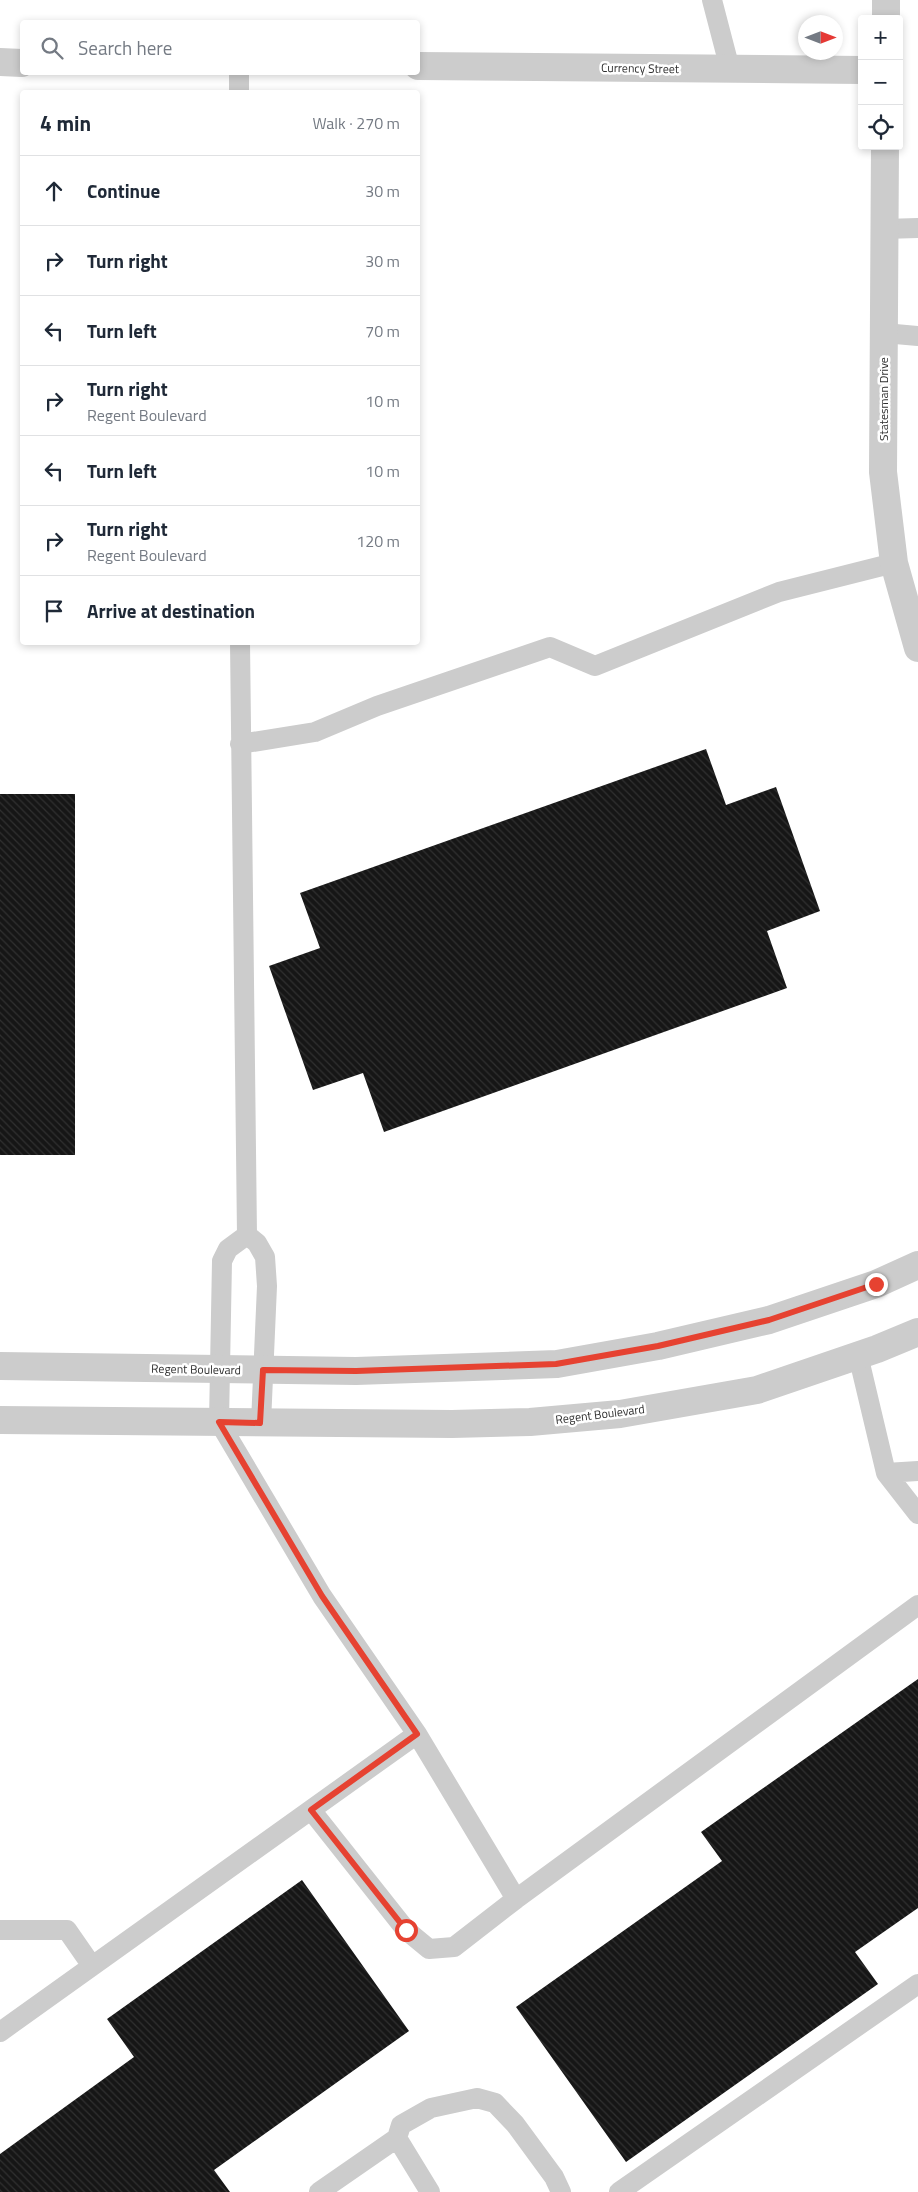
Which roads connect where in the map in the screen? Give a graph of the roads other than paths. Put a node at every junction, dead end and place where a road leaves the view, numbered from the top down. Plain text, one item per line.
1 (712, 0) edge
2 (886, 0) edge
3 (886, 15) edge
4 (0, 62) edge
5 (20, 63) edge
6 (420, 66) edge
7 (730, 69) junction
8 (858, 70) edge
9 (239, 75) edge
10 (239, 90) edge
11 (885, 150) edge
12 (884, 228) junction
13 (918, 228) edge
14 (884, 333) junction
15 (918, 336) edge
16 (894, 563) junction
17 (240, 645) edge
18 (918, 648) edge
19 (240, 744) junction
20 (247, 1235) junction
21 (918, 1265) edge
22 (918, 1332) edge
23 (858, 1355) junction
24 (0, 1366) edge
25 (222, 1369) junction
26 (263, 1370) junction
27 (0, 1420) edge
28 (219, 1422) junction
29 (260, 1423) junction
30 (918, 1471) edge
31 (886, 1473) junction
32 (918, 1514) edge
33 (918, 1605) edge
34 (417, 1734) junction
35 (311, 1810) junction
36 (516, 1899) junction
37 (0, 1930) edge
38 (92, 1966) junction
39 (918, 1984) edge
40 (0, 2032) edge
41 (398, 2138) junction
42 (319, 2192) edge
43 (430, 2192) edge
44 (561, 2192) edge
45 (619, 2192) edge

1 - 7 lane
2 - 3 street
4 - 5 street
6 - 7 street, Currency Street
7 - 8 street, Currency Street
9 - 10 lane
11 - 12 street, Statesman Drive
12 - 13 lane
12 - 14 street, Statesman Drive
14 - 15 lane
14 - 16 street, Statesman Drive
16 - 18 street, Statesman Drive
16 - 19 lane
17 - 19 lane
19 - 20 lane
20 - 25 lane
20 - 26 lane
21 - 26 street, Regent Boulevard
22 - 23 street, Regent Boulevard
23 - 29 street, Regent Boulevard
23 - 31 lane
24 - 25 street, Regent Boulevard
25 - 26 street, Regent Boulevard
25 - 28 lane
26 - 29 lane
27 - 28 street, Regent Boulevard
28 - 29 street, Regent Boulevard
28 - 34 lane
30 - 31 lane
31 - 32 lane
33 - 36 lane
34 - 35 lane
34 - 36 lane
35 - 36 lane
35 - 38 lane
37 - 38 lane
38 - 40 lane
39 - 45 lane
41 - 42 lane
41 - 43 lane
41 - 44 lane

